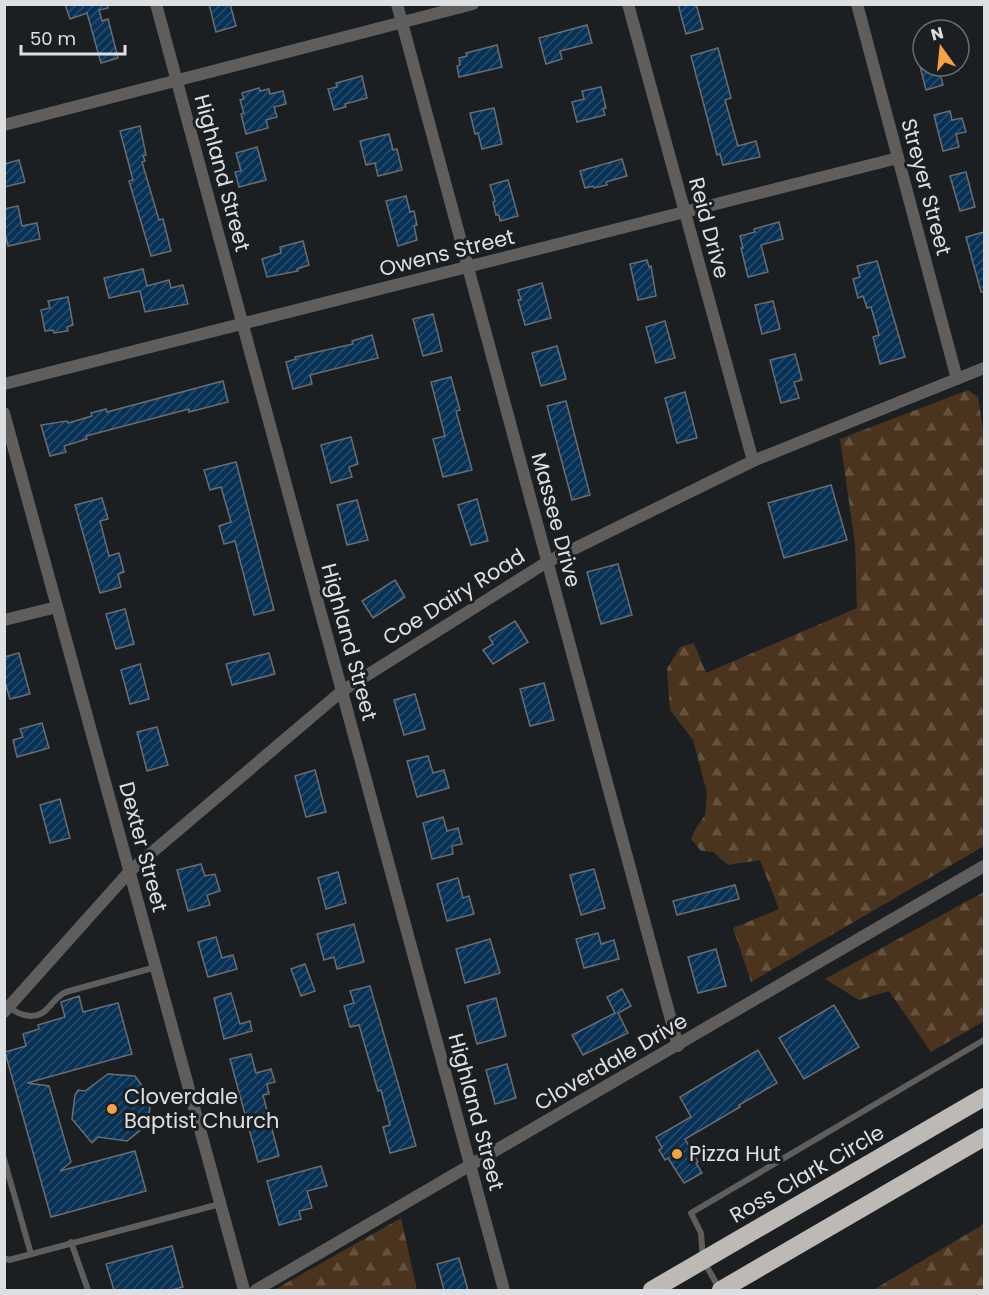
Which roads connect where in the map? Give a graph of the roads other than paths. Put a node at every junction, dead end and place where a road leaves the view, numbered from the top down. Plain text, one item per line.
1 (156, 4) edge
2 (397, 4) edge
3 (473, 4) edge
4 (628, 4) edge
5 (857, 4) edge
6 (402, 23) junction
7 (177, 81) junction
8 (4, 125) edge
9 (898, 158) junction
10 (685, 213) junction
11 (468, 267) junction
12 (243, 324) junction
13 (984, 368) edge
14 (957, 379) junction
15 (4, 384) edge
16 (4, 413) edge
17 (753, 461) junction
18 (547, 562) junction
19 (57, 608) junction
20 (4, 620) edge
21 (342, 691) junction
22 (984, 866) edge
23 (130, 871) junction
24 (156, 967) junction
25 (7, 1009) edge
26 (984, 1040) edge
27 (678, 1046) junction
28 (984, 1097) edge
29 (984, 1137) edge
30 (4, 1159) edge
31 (470, 1166) junction
32 (220, 1203) junction
33 (71, 1242) junction
34 (31, 1254) junction
35 (4, 1258) edge
36 (703, 1260) junction
37 (88, 1290) edge
38 (244, 1290) edge
39 (255, 1290) edge
40 (504, 1290) edge
41 (652, 1290) edge
42 (721, 1290) edge

1 - 7 street, Highland Street
2 - 6 street, Massee Drive
3 - 6 street
4 - 10 street, Reid Drive
5 - 9 street, Streyer Street
6 - 7 street
6 - 11 street, Massee Drive
7 - 8 street
7 - 12 street, Highland Street
9 - 10 street, Owens Street
9 - 14 street, Streyer Street
10 - 11 street, Owens Street
10 - 17 street, Reid Drive
11 - 12 street, Owens Street
11 - 18 street, Massee Drive
12 - 15 street, Owens Street
12 - 21 street, Highland Street
13 - 14 street, Coe Dairy Road
14 - 17 street, Coe Dairy Road
16 - 19 street, Dexter Street
17 - 18 street, Coe Dairy Road
18 - 21 street, Coe Dairy Road
18 - 27 street, Massee Drive
19 - 20 street
19 - 23 street, Dexter Street
21 - 23 street, Coe Dairy Road
21 - 31 street, Highland Street
22 - 27 street, Cloverdale Drive
23 - 24 street, Dexter Street
23 - 25 street, Coe Dairy Road
24 - 25 lane
24 - 32 street, Dexter Street
26 - 36 lane
27 - 31 street, Cloverdale Drive
28 - 36 highway, Ross Clark Circle
29 - 42 highway
30 - 34 lane
31 - 39 street, Cloverdale Drive
31 - 40 street, Highland Street
32 - 33 lane
32 - 38 street, Dexter Street
33 - 34 lane
33 - 37 lane
34 - 35 lane
36 - 41 highway, Ross Clark Circle
36 - 42 lane

